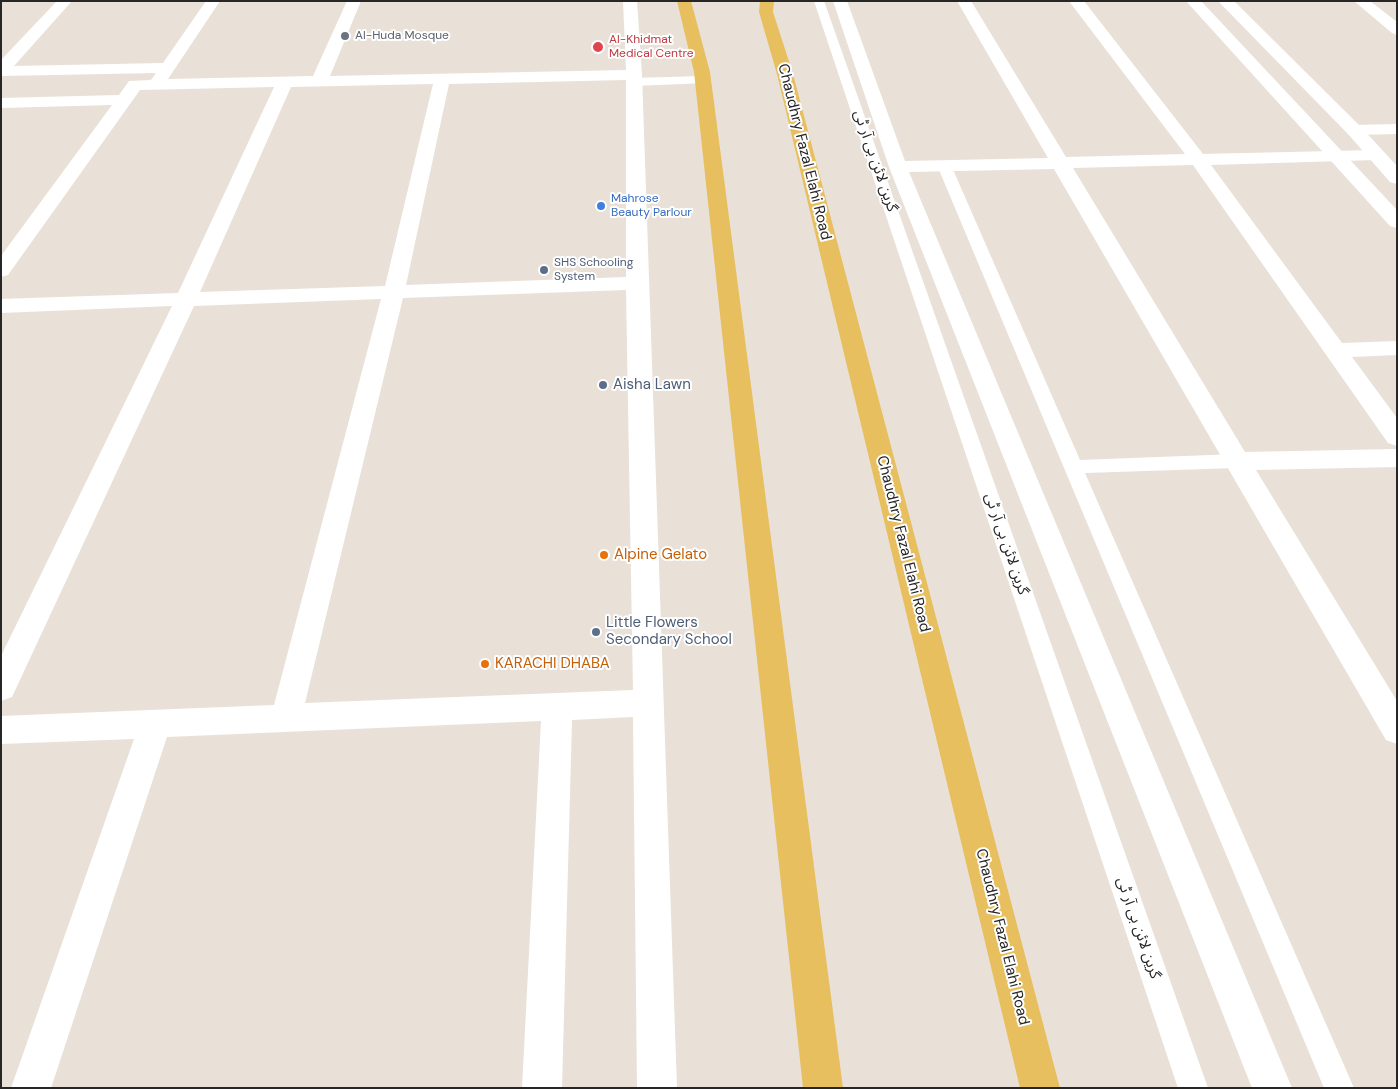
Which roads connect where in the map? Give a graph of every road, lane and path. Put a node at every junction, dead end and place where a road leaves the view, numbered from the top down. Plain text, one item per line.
1 (65, 1) edge
2 (212, 1) edge
3 (354, 1) edge
4 (630, 1) edge
5 (684, 1) edge
6 (767, 1) edge
7 (819, 1) edge
8 (840, 1) edge
9 (964, 1) edge
10 (1076, 1) edge
11 (1193, 1) edge
12 (1225, 1) edge
13 (1361, 1) edge
14 (1394, 25) edge
15 (167, 68) junction
16 (1, 71) edge
17 (442, 79) junction
18 (634, 79) junction
19 (702, 80) junction
20 (285, 82) junction
21 (319, 82) junction
22 (156, 85) junction
23 (123, 100) junction
24 (1, 103) edge
25 (1397, 129) edge
26 (1354, 130) junction
27 (1333, 155) junction
28 (1375, 155) junction
29 (1198, 159) junction
30 (1060, 163) junction
31 (944, 166) junction
32 (898, 167) junction
33 (1397, 178) edge
34 (1397, 222) edge
35 (1, 271) edge
36 (636, 283) junction
37 (394, 292) junction
38 (186, 300) junction
39 (1, 306) edge
40 (1397, 348) edge
41 (1336, 351) junction
42 (1397, 437) edge
43 (1397, 458) edge
44 (1237, 461) junction
45 (1073, 467) junction
46 (1, 688) edge
47 (649, 703) junction
48 (557, 707) junction
49 (286, 718) junction
50 (155, 724) junction
51 (1, 730) edge
52 (1397, 730) edge
53 (31, 1088) edge
54 (542, 1088) edge
55 (658, 1088) edge
56 (823, 1088) edge
57 (1040, 1088) edge
58 (1193, 1088) edge
59 (1272, 1088) edge
60 (1339, 1088) edge

1 - 16 street
2 - 15 street
3 - 21 street
4 - 18 street
5 - 19 main road
6 - 57 main road, Chaudhry Fazal Elahi Road
7 - 58 lane, گرین لائن بی آر ٹی
8 - 32 street
9 - 30 street
10 - 29 street
11 - 27 street
12 - 26 street
13 - 14 street
15 - 16 street
15 - 22 street
17 - 18 street
17 - 21 street
17 - 37 street
18 - 19 lane
18 - 36 street
19 - 56 main road
20 - 21 street
20 - 22 street
20 - 38 street
22 - 23 street
23 - 24 street
23 - 35 street
25 - 26 street
26 - 28 street
27 - 28 street
27 - 29 street
27 - 34 street
28 - 33 street
29 - 30 street
29 - 41 street
30 - 31 street
30 - 44 street
31 - 32 street
31 - 45 lane
32 - 59 street
36 - 37 street
36 - 47 street
37 - 38 street
37 - 49 street
38 - 39 street
38 - 46 street
40 - 41 street
41 - 42 street
43 - 44 street
44 - 45 lane
44 - 52 street
45 - 60 lane
47 - 48 street
47 - 55 street
48 - 49 street
48 - 54 street
49 - 50 street
50 - 51 street
50 - 53 street

